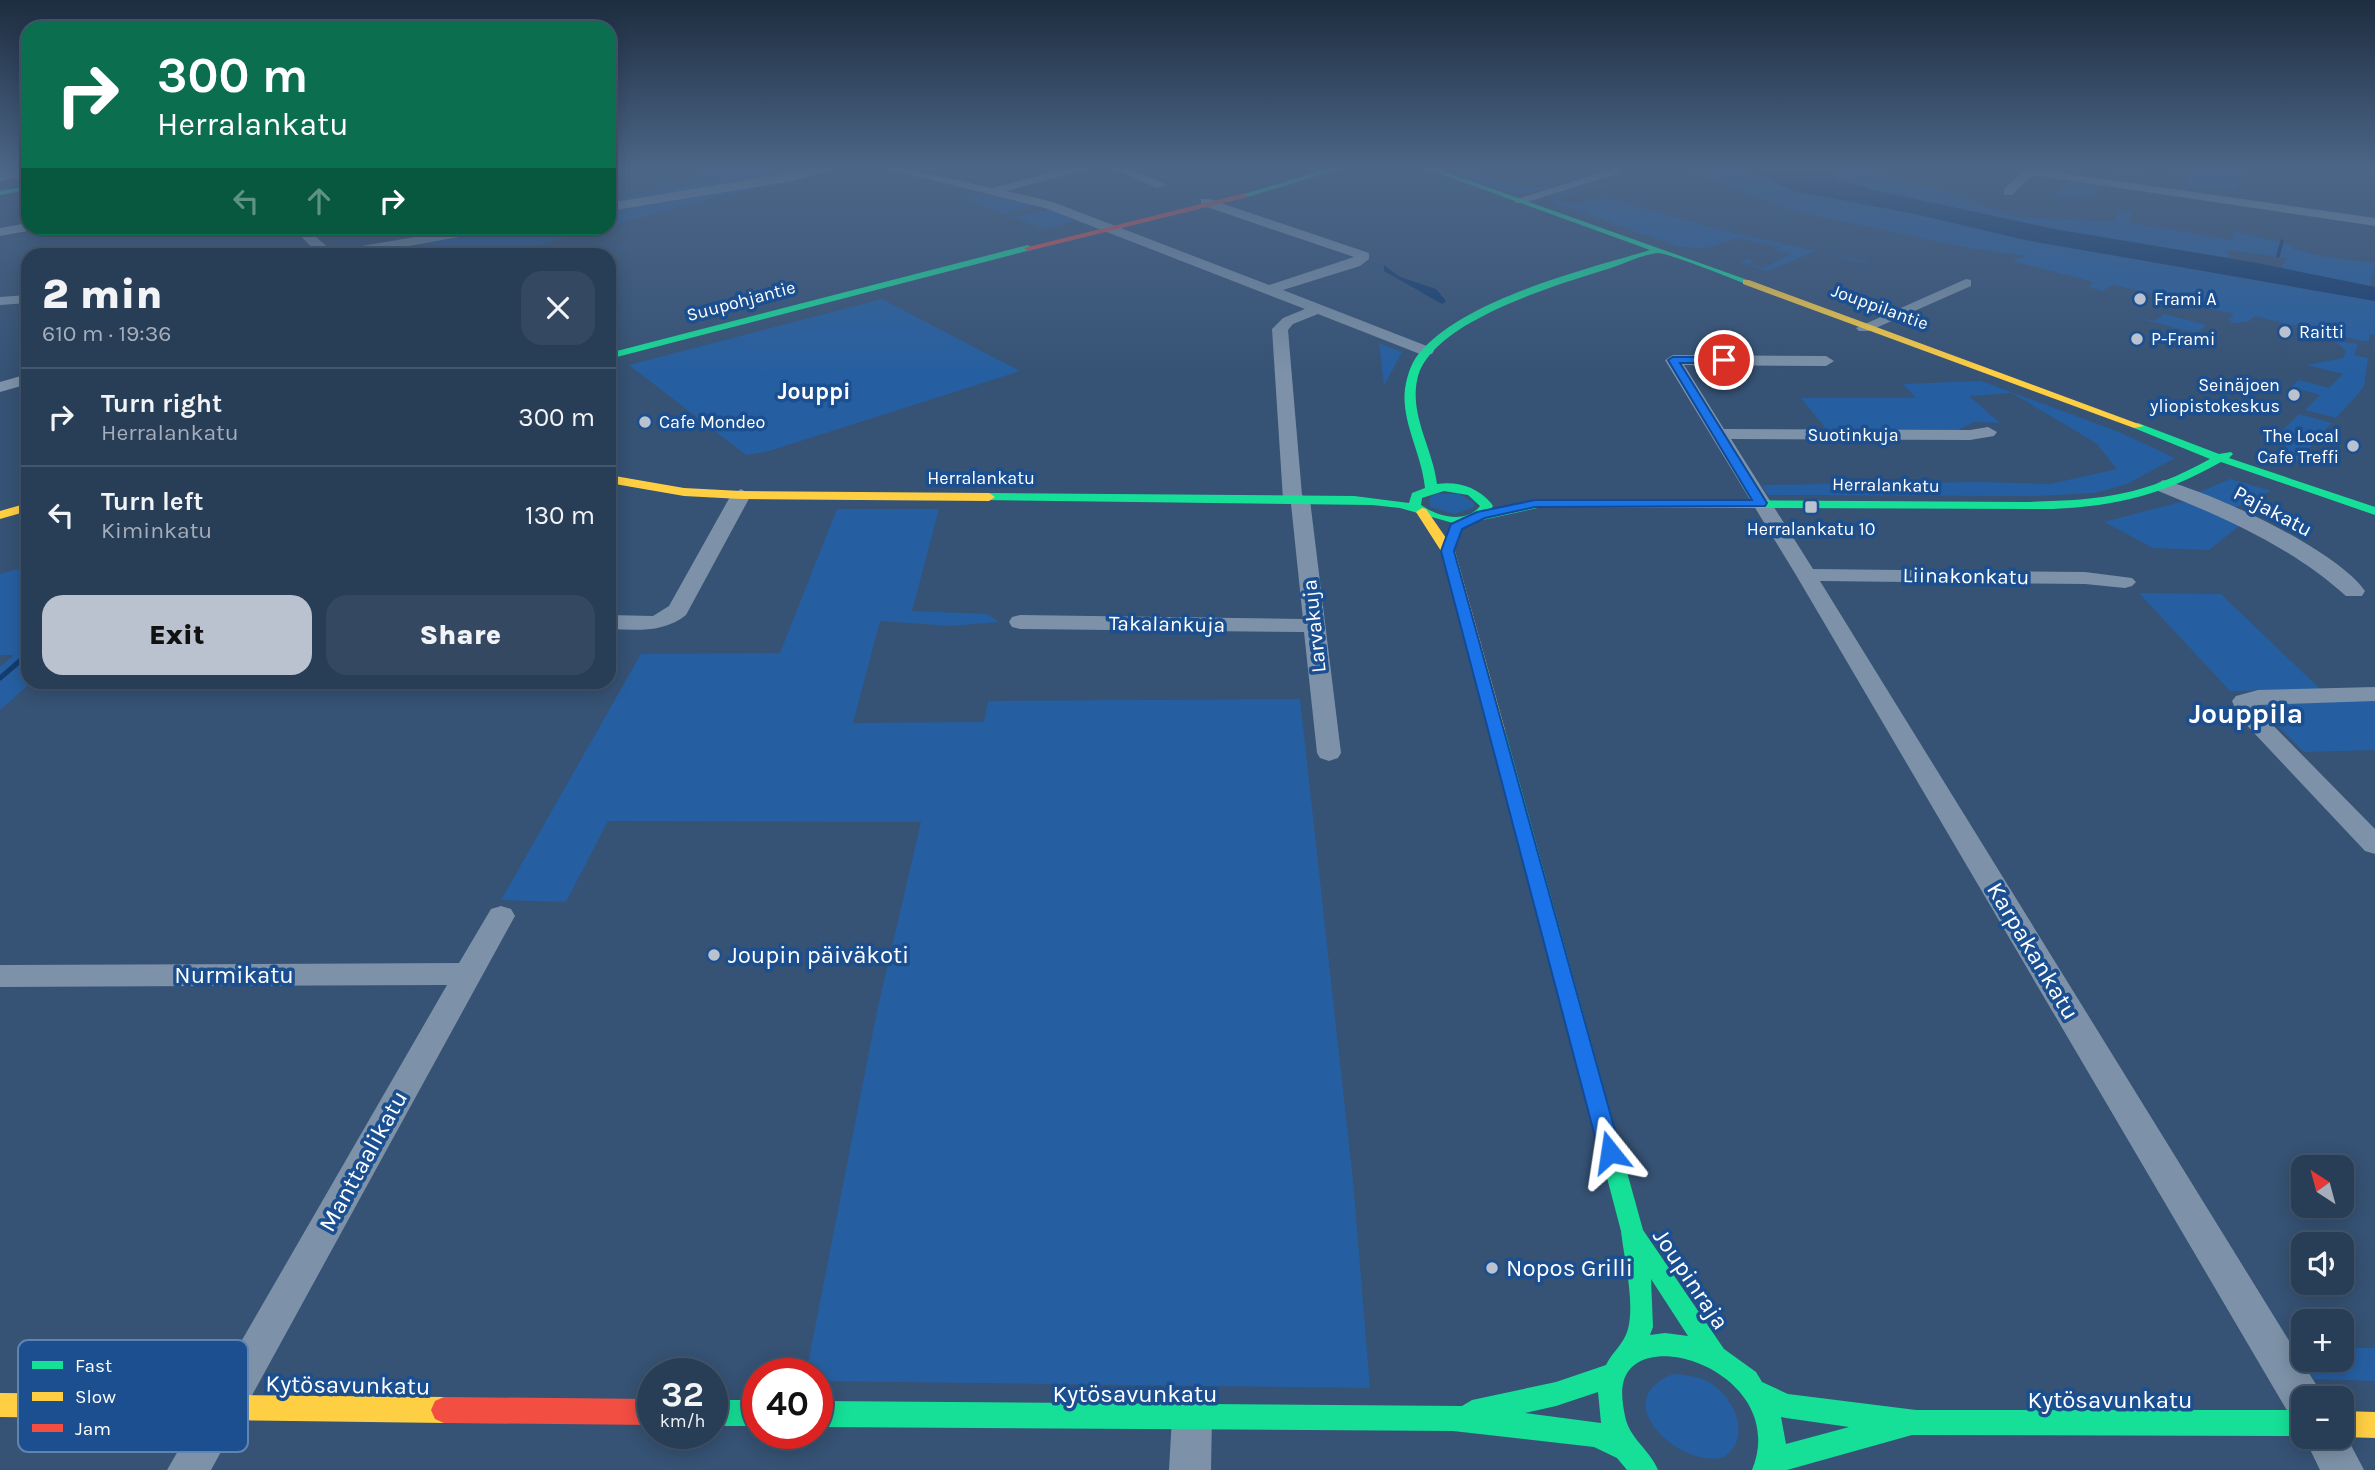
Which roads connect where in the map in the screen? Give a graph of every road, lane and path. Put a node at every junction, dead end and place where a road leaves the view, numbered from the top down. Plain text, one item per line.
1 (437, 237) edge
2 (1073, 237) edge
3 (1129, 237) edge
4 (1307, 237) edge
5 (1621, 237) edge
6 (370, 248) edge
7 (1658, 250) junction
8 (1966, 283) dead end
9 (1266, 291) junction
10 (21, 300) edge
11 (0, 301) edge
12 (1316, 310) junction
13 (1870, 326) junction
14 (1426, 351) junction
15 (616, 354) edge
16 (1826, 361) dead end
17 (21, 381) edge
18 (0, 387) edge
19 (1988, 432) dead end
20 (1718, 434) junction
21 (1426, 453) junction
22 (2223, 456) junction
23 (616, 480) edge
24 (2164, 486) junction
25 (1428, 489) junction
26 (1478, 494) junction
27 (741, 495) junction
28 (1297, 500) junction
29 (1354, 500) junction
30 (1535, 503) junction
31 (1760, 503) junction
32 (2375, 504) edge
33 (21, 510) edge
34 (1420, 511) junction
35 (2375, 511) edge
36 (0, 515) edge
37 (1476, 517) junction
38 (1448, 551) junction
39 (1806, 575) junction
40 (2125, 582) dead end
41 (2354, 591) dead end
42 (616, 622) edge
43 (1020, 622) dead end
44 (1314, 626) junction
45 (2375, 694) edge
46 (1329, 753) dead end
47 (2375, 845) edge
48 (501, 916) dead end
49 (468, 974) junction
50 (0, 976) edge
51 (1632, 1231) junction
52 (1713, 1353) junction
53 (1630, 1354) junction
54 (248, 1366) edge
55 (1614, 1374) junction
56 (2294, 1386) edge
57 (1757, 1392) junction
58 (0, 1405) edge
59 (18, 1405) edge
60 (248, 1407) edge
61 (637, 1412) edge
62 (833, 1414) edge
63 (1192, 1417) junction
64 (1453, 1418) junction
65 (1916, 1423) junction
66 (2291, 1423) edge
67 (2354, 1424) edge
68 (2375, 1425) edge
69 (1625, 1448) junction
70 (2331, 1449) edge
71 (199, 1452) edge
72 (1767, 1467) edge
73 (1643, 1469) edge
74 (188, 1470) edge
75 (1190, 1470) edge
76 (2343, 1470) edge

1 - 6 street
2 - 15 street, Suupohjantie
3 - 9 street
4 - 9 street
5 - 7 street, Jouppilantie
7 - 13 street, Jouppilantie
7 - 14 street
8 - 13 street
9 - 12 street
10 - 11 street
12 - 14 street
12 - 28 street, Larvakuja
13 - 22 street, Jouppilantie
14 - 21 street
16 - 20 street, Karpakankatu
17 - 18 street
19 - 20 street, Suotinkuja
20 - 31 street, Karpakankatu
21 - 25 street
21 - 26 street
22 - 24 street, Herralankatu
22 - 32 street, Jouppilantie
22 - 35 street, Jouppilantie
23 - 27 street, Herralankatu
24 - 31 street, Herralankatu
24 - 41 street, Pajakatu
25 - 26 street, Herralankatu
25 - 29 street, Herralankatu
25 - 34 street
26 - 30 street, Herralankatu
26 - 37 street
27 - 28 street, Herralankatu
27 - 42 street
28 - 29 street, Herralankatu
28 - 44 street, Larvakuja
29 - 34 street, Herralankatu
30 - 31 street, Herralankatu
30 - 37 street, Herralankatu
31 - 39 street, Karpakankatu
33 - 36 street
34 - 37 street, Herralankatu
34 - 38 street, Joupinraja
37 - 38 street
38 - 51 street, Joupinraja
39 - 40 street, Liinakonkatu
39 - 56 street, Karpakankatu
43 - 44 street, Takalankuja
44 - 46 street, Larvakuja
45 - 47 street
48 - 49 street, Manttaalikatu
49 - 50 street, Nurmikatu
49 - 54 street, Manttaalikatu
51 - 52 street, Joupinraja
51 - 53 street, Joupinraja
52 - 53 street
52 - 57 street
53 - 55 street
55 - 64 street, Kytösavunkatu
55 - 69 street
57 - 65 street, Kytösavunkatu
57 - 72 street
58 - 59 street, Kytösavunkatu
60 - 61 street, Kytösavunkatu
62 - 63 street, Kytösavunkatu
63 - 64 street, Kytösavunkatu
63 - 75 street
64 - 69 street, Kytösavunkatu
65 - 66 street, Kytösavunkatu
65 - 72 street, Kytösavunkatu
67 - 68 street
69 - 73 street
70 - 76 street
71 - 74 street, Manttaalikatu

